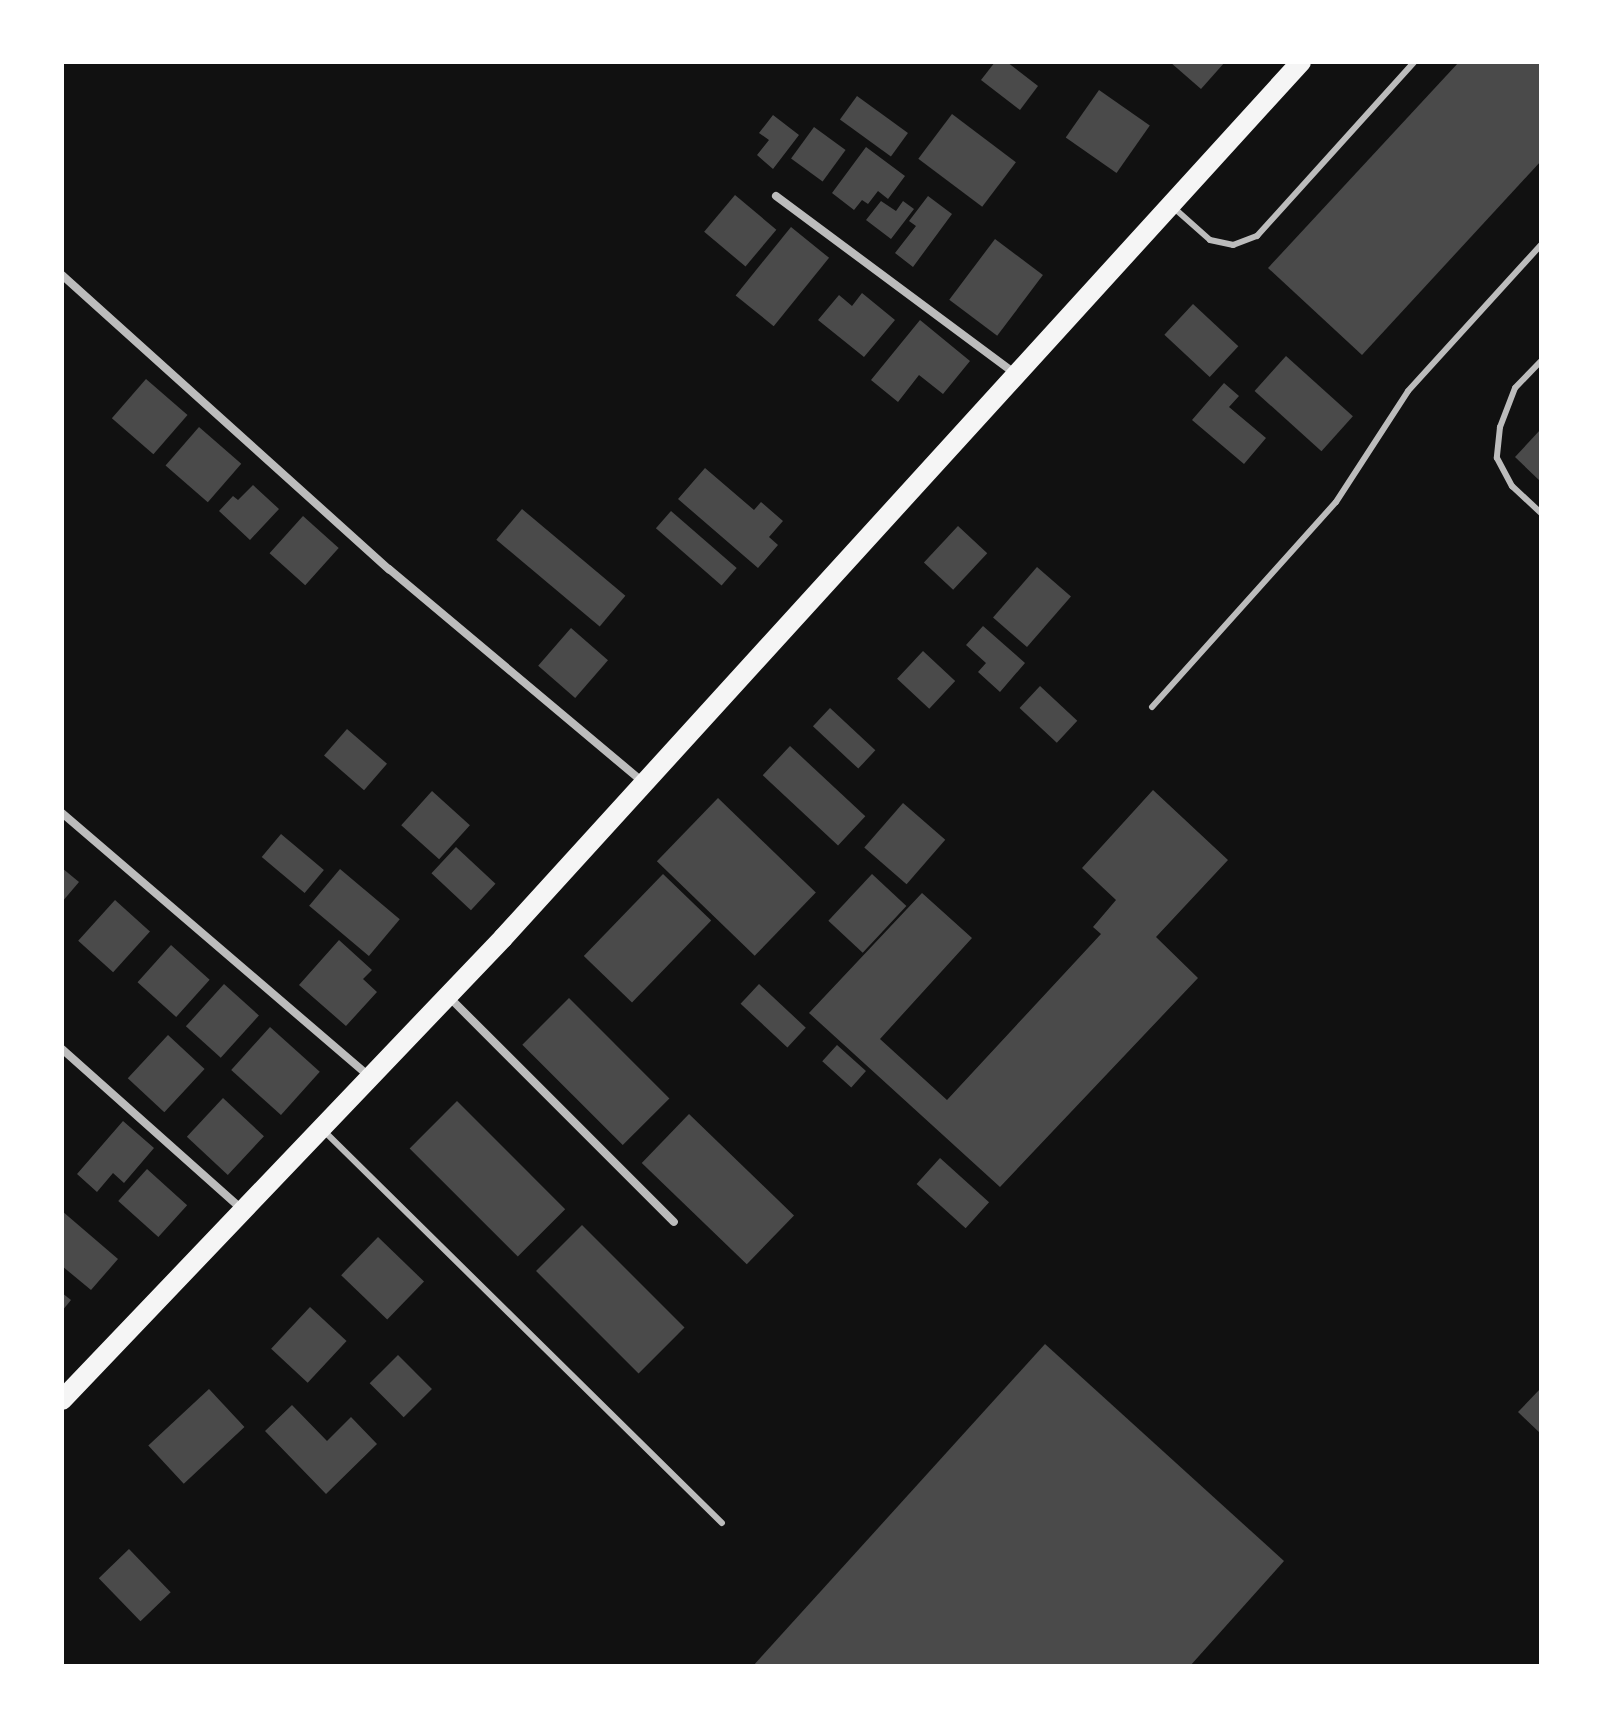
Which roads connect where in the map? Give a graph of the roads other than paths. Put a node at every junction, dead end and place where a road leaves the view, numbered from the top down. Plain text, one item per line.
1 (1301, 62) edge
2 (1414, 62) edge
3 (776, 196) dead end
4 (1171, 206) junction
5 (1541, 245) edge
6 (62, 275) edge
7 (1541, 361) edge
8 (1016, 375) junction
9 (1541, 513) edge
10 (1152, 707) dead end
11 (645, 784) junction
12 (62, 813) edge
13 (449, 997) junction
14 (62, 1049) edge
15 (372, 1079) junction
16 (323, 1130) junction
17 (245, 1212) junction
18 (674, 1222) dead end
19 (62, 1400) edge
20 (722, 1523) dead end

1 - 4 main road
2 - 4 lane
3 - 8 street
4 - 8 main road
5 - 10 lane
6 - 11 street
7 - 9 lane
8 - 11 main road
11 - 13 main road
12 - 15 street
13 - 15 main road
13 - 18 street
14 - 17 street
15 - 16 main road
16 - 17 main road
16 - 20 lane
17 - 19 main road

